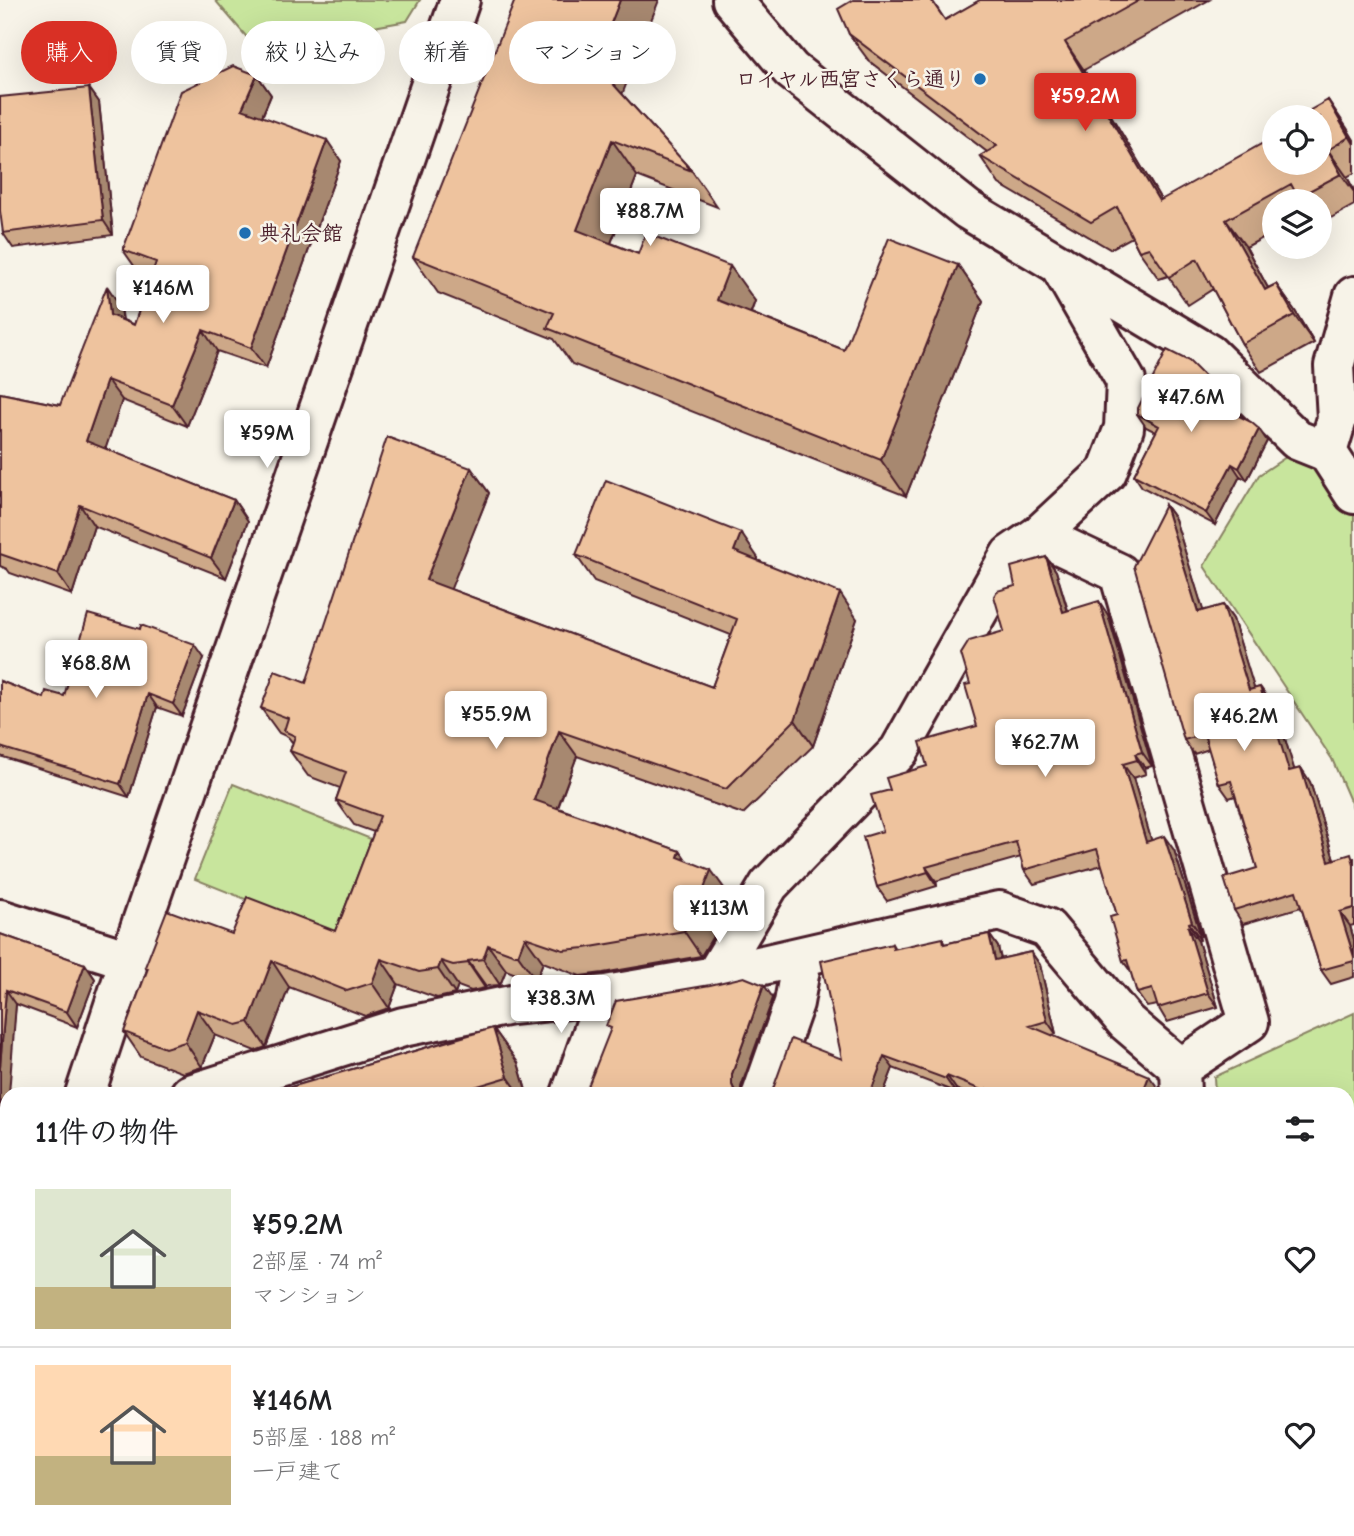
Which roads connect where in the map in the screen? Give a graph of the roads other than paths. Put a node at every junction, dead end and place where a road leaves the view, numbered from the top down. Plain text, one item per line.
1 (460, 0) edge
2 (732, 0) edge
3 (1059, 264) junction
4 (1354, 296) edge
5 (1327, 452) junction
6 (1354, 494) edge
7 (1039, 535) junction
8 (0, 919) edge
9 (802, 958) junction
10 (129, 960) junction
11 (715, 976) junction
12 (606, 995) junction
13 (1180, 1081) edge
14 (87, 1087) edge
15 (212, 1087) edge
16 (573, 1087) edge
17 (764, 1087) edge

1 - 10 street
2 - 3 street
3 - 5 street
3 - 7 street
4 - 5 street
5 - 6 street
7 - 11 street
7 - 13 street
8 - 10 street
9 - 11 street
9 - 13 street
9 - 17 street
10 - 14 street
11 - 12 street
12 - 15 street
12 - 16 street

